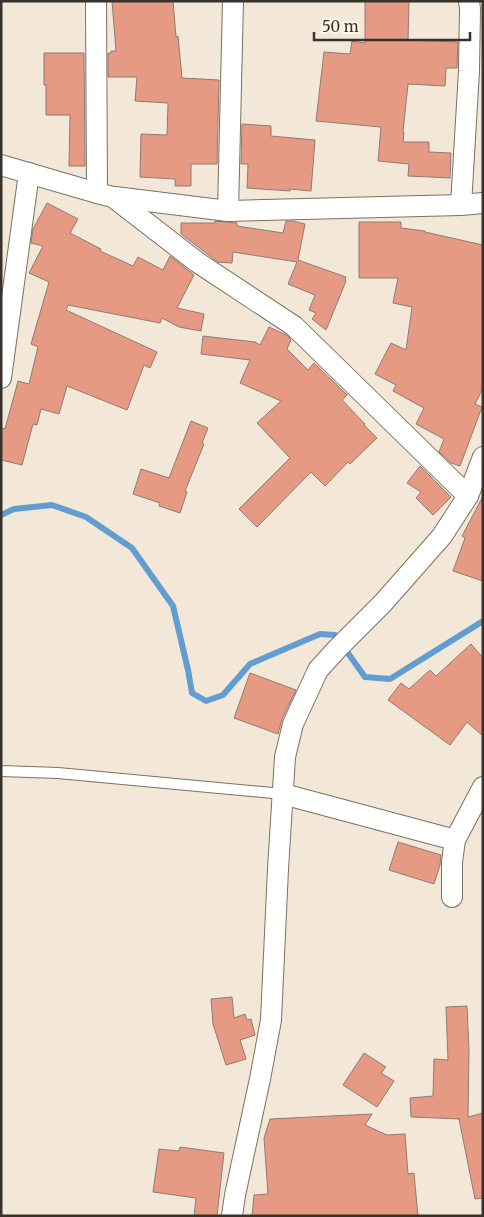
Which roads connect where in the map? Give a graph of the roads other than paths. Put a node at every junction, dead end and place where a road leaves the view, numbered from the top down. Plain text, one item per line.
1 (96, 1) edge
2 (234, 1) edge
3 (469, 1) edge
4 (1, 165) edge
5 (29, 173) junction
6 (105, 195) junction
7 (483, 203) edge
8 (461, 205) junction
9 (228, 211) junction
10 (1, 378) edge
11 (483, 457) edge
12 (468, 496) junction
13 (1, 771) edge
14 (483, 787) edge
15 (283, 794) junction
16 (455, 840) junction
17 (452, 897) dead end
18 (232, 1216) edge

1 - 6 street
2 - 9 street
3 - 8 street
4 - 5 street
5 - 6 street
5 - 10 street
6 - 9 street
6 - 12 street
7 - 8 street
8 - 9 street
11 - 12 street
12 - 15 street
13 - 15 lane
14 - 16 street
15 - 16 street
15 - 18 street
16 - 17 street

